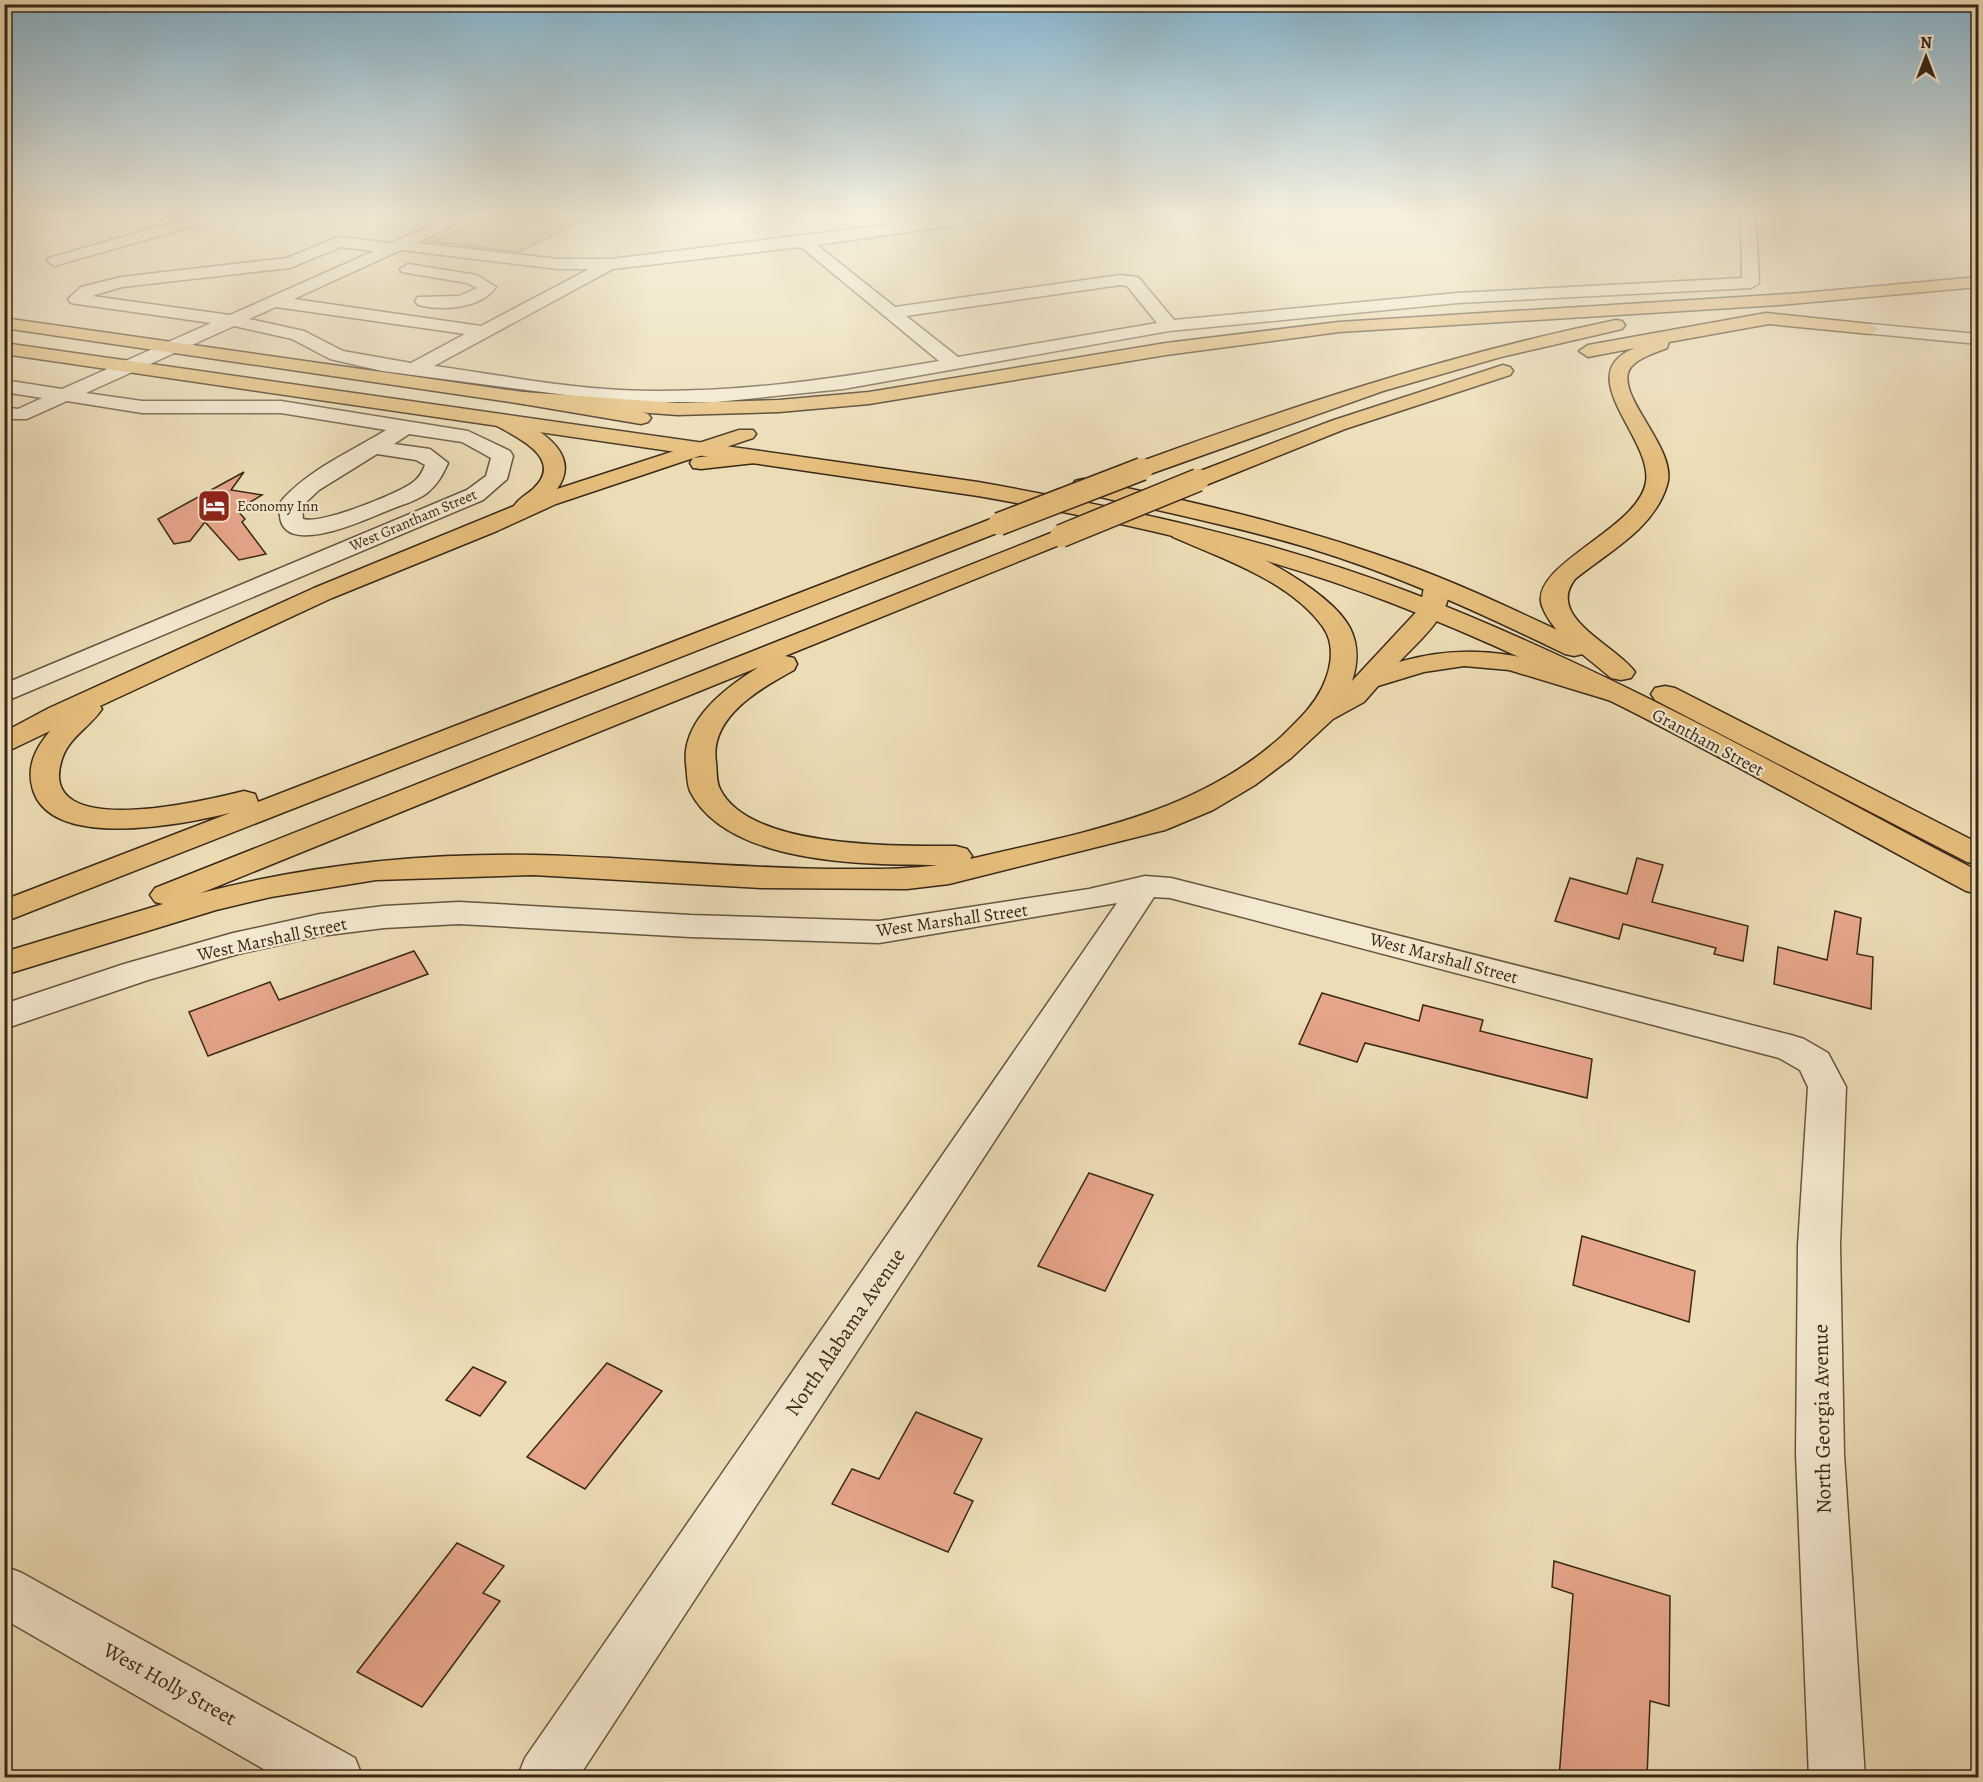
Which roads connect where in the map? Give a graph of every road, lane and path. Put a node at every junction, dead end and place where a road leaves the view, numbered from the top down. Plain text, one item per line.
1 (86, 300) edge
2 (332, 300) edge
3 (411, 300) edge
4 (452, 300) edge
5 (479, 300) edge
6 (544, 300) edge
7 (875, 300) edge
8 (980, 300) edge
9 (1148, 300) edge
10 (1436, 300) edge
11 (1748, 300) edge
12 (1778, 300) edge
13 (1933, 300) edge
14 (273, 301) joint
15 (424, 302) junction
16 (467, 307) junction
17 (316, 308) junction
18 (1848, 308) junction
19 (227, 312) junction
20 (891, 313) junction
21 (1766, 318) junction
22 (4, 323) edge
23 (436, 325) junction
24 (1169, 326) junction
25 (1715, 326) junction
26 (1869, 329) junction
27 (485, 332) junction
28 (1978, 339) edge
29 (169, 347) junction
30 (4, 348) edge
31 (1574, 354) dead end
32 (953, 363) junction
33 (127, 367) junction
34 (1517, 368) dead end
35 (414, 369) junction
36 (1009, 374) junction
37 (4, 386) edge
38 (62, 396) junction
39 (523, 398) junction
40 (156, 408) junction
41 (12, 414) edge
42 (64, 420) dead end
43 (504, 422) junction
44 (123, 424) dead end
45 (406, 427) junction
46 (374, 447) junction
47 (697, 449) junction
48 (756, 457) junction
49 (977, 467) dead end
50 (489, 526) junction
51 (1181, 532) junction
52 (1434, 598) junction
53 (873, 611) junction
54 (1370, 680) junction
55 (1620, 683) junction
56 (108, 693) junction
57 (4, 694) edge
58 (1323, 713) junction
59 (4, 744) edge
60 (393, 761) junction
61 (1949, 854) junction
62 (1978, 855) edge
63 (1017, 856) junction
64 (1978, 884) edge
65 (1145, 886) junction
66 (4, 912) edge
67 (4, 962) edge
68 (4, 1017) edge
69 (1815, 1062) joint
70 (4, 1592) edge
71 (335, 1778) edge
72 (545, 1778) edge
73 (1837, 1778) edge

1 - 19 street
2 - 17 street
3 - 15 street
4 - 15 street
5 - 16 street
6 - 27 street
7 - 20 street
8 - 20 street
9 - 24 street
10 - 24 street
11 - 36 main road
12 - 60 main road, bridge
13 - 18 main road
14 - 17 street
14 - 19 street
15 - 16 street
16 - 23 street
17 - 23 street
18 - 21 main road
18 - 26 main road
19 - 29 street
19 - 35 street
20 - 32 street
21 - 25 main road
21 - 26 main road
22 - 29 main road
23 - 27 street
24 - 32 street
25 - 31 main road
25 - 55 main road
26 - 28 street
27 - 35 street
29 - 33 street
29 - 39 main road
30 - 33 main road
32 - 35 street
32 - 36 main road
33 - 38 street
33 - 43 main road
34 - 53 main road, bridge
36 - 39 main road
37 - 38 street, West Grantham Street
38 - 40 street, West Grantham Street
38 - 41 street
39 - 47 main road
40 - 44 street
40 - 45 street, West Grantham Street
41 - 42 street
43 - 47 main road
43 - 50 main road
45 - 46 street
45 - 57 street, West Grantham Street
46 - 46 street
47 - 48 main road
47 - 50 main road
48 - 50 main road
48 - 51 main road
49 - 52 main road
50 - 56 main road
51 - 52 main road
51 - 58 main road
52 - 54 main road
52 - 55 main road, Grantham Street
53 - 63 main road
53 - 67 main road
54 - 55 main road
54 - 58 main road
55 - 61 main road, Grantham Street
56 - 59 main road
56 - 60 main road
58 - 63 main road
60 - 66 main road
61 - 62 main road, Grantham Street
61 - 64 main road, Grantham Street
63 - 67 main road
65 - 68 street, West Marshall Street
65 - 69 street, West Marshall Street
65 - 72 street, North Alabama Avenue
69 - 73 street, North Georgia Avenue
70 - 71 street, West Holly Street

